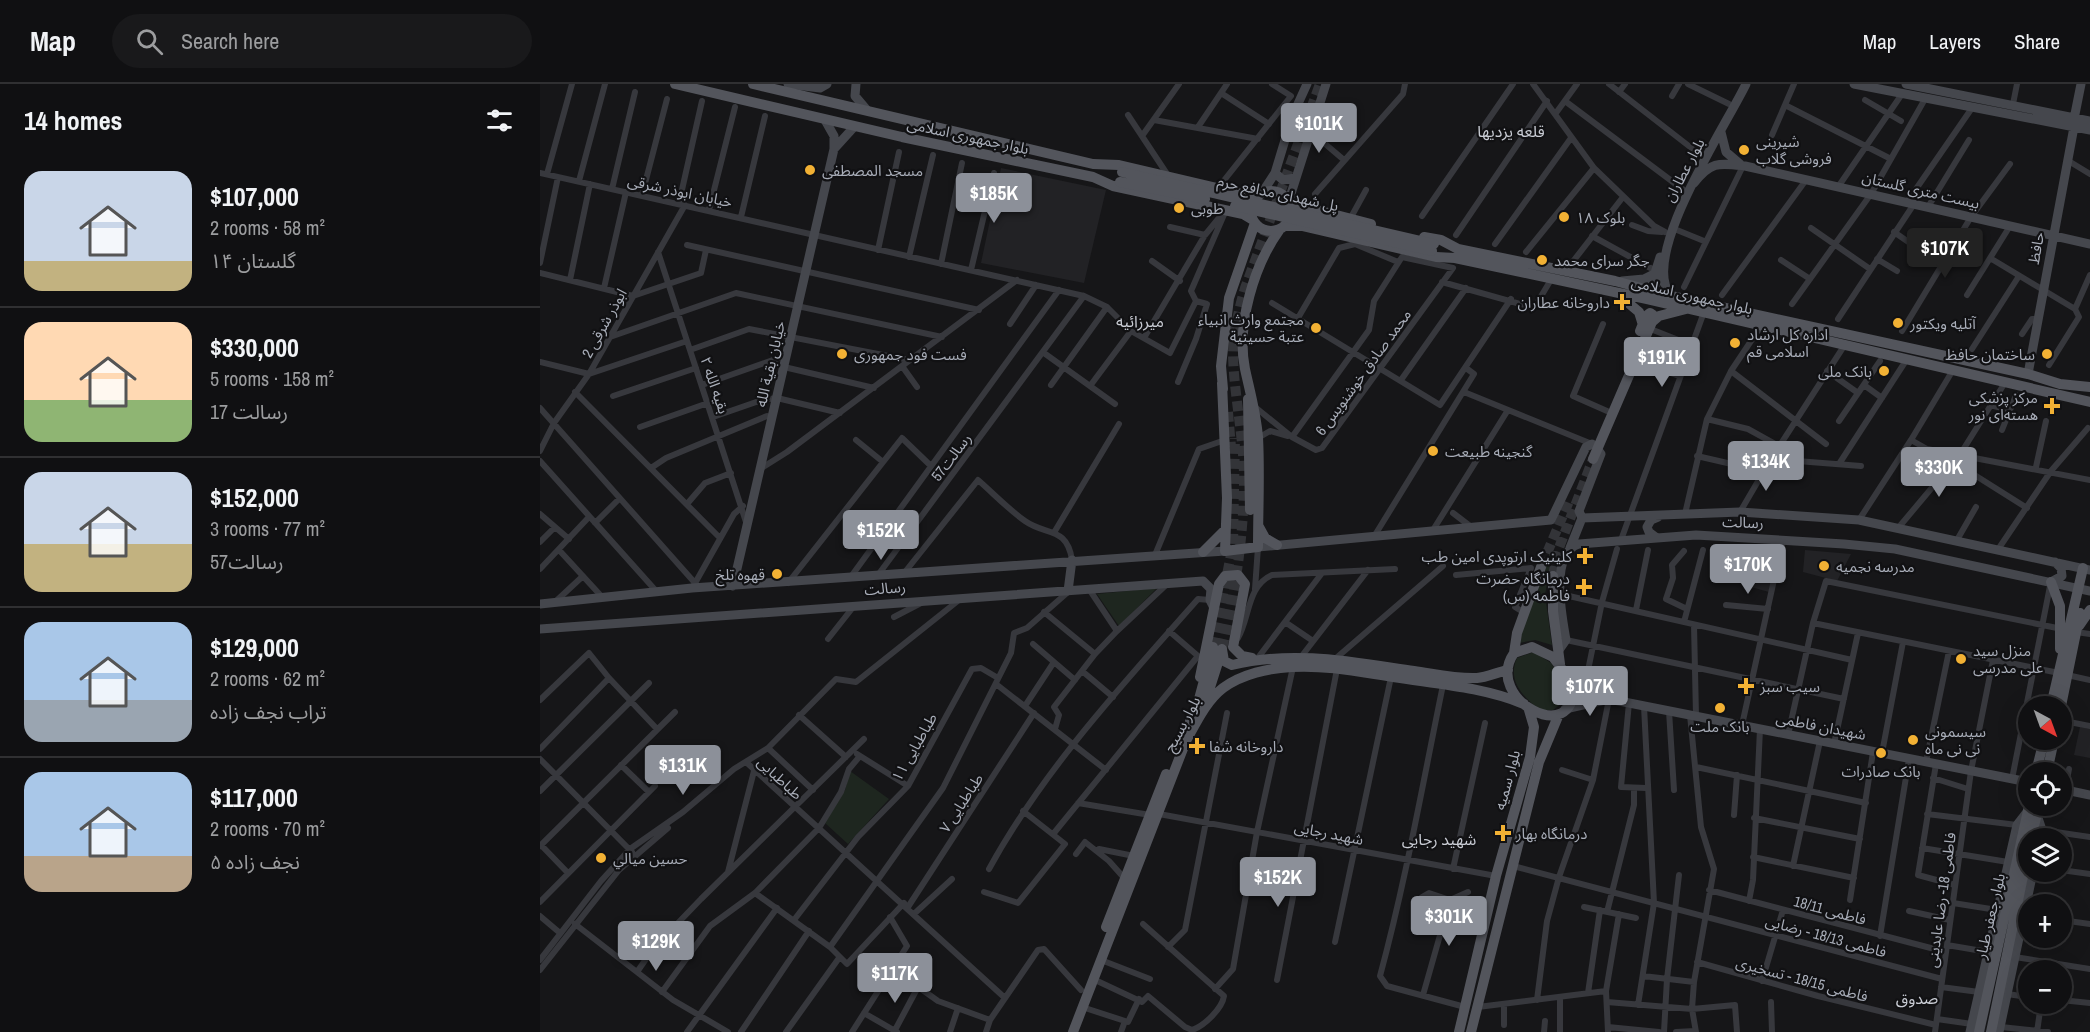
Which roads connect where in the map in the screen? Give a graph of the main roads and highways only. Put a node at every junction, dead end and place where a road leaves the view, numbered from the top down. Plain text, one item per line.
1 (675, 84) edge
2 (753, 84) edge
3 (788, 84) edge
4 (827, 84) edge
5 (856, 84) edge
6 (1306, 84) edge
7 (1326, 84) edge
8 (1854, 84) edge
9 (1906, 84) edge
10 (2081, 84) edge
11 (1744, 85) edge
12 (1935, 86) edge
13 (866, 109) junction
14 (825, 120) junction
15 (2090, 122) edge
16 (2074, 123) junction
17 (854, 127) junction
18 (2090, 130) edge
19 (1721, 132) junction
20 (1711, 147) junction
21 (834, 149) junction
22 (1093, 164) junction
23 (1744, 166) junction
24 (1275, 173) junction
25 (1093, 177) junction
26 (1121, 177) junction
27 (1295, 178) junction
28 (1694, 183) junction
29 (1256, 194) junction
30 (1290, 201) junction
31 (1316, 211) junction
32 (1243, 214) junction
33 (1254, 222) junction
34 (1282, 227) junction
35 (1314, 229) junction
36 (1668, 230) junction
37 (2054, 236) junction
38 (1247, 244) junction
39 (2090, 244) edge
40 (1266, 250) junction
41 (1456, 254) junction
42 (1657, 274) junction
43 (1614, 286) junction
44 (1667, 298) junction
45 (1689, 308) junction
46 (1648, 325) junction
47 (1246, 370) junction
48 (2028, 374) junction
49 (1222, 383) junction
50 (2089, 386) edge
51 (2090, 402) edge
52 (1228, 411) tunnel mouth
53 (1592, 453) junction
54 (1250, 510) dead end
55 (1660, 516) junction
56 (1582, 518) junction
57 (1258, 524) junction
58 (1226, 530) junction
59 (1657, 538) junction
60 (1277, 545) junction
61 (1258, 547) junction
62 (1570, 548) junction
63 (1225, 551) junction
64 (1203, 552) junction
65 (1072, 560) junction
66 (2055, 562) junction
67 (1541, 567) tunnel mouth
68 (2087, 569) edge
69 (1553, 576) tunnel mouth
70 (2051, 582) junction
71 (733, 586) junction
72 (2084, 590) edge
73 (1068, 591) junction
74 (1212, 603) junction
75 (540, 604) edge
76 (2090, 610) edge
77 (540, 628) edge
78 (2068, 630) junction
79 (1223, 648) junction
80 (1559, 650) junction
81 (1514, 653) junction
82 (1336, 664) junction
83 (1560, 664) junction
84 (1508, 670) junction
85 (2062, 673) junction
86 (1570, 677) junction
87 (1479, 678) junction
88 (1483, 691) junction
89 (2054, 696) edge
90 (2061, 696) edge
91 (1609, 699) junction
92 (1526, 707) junction
93 (1562, 711) junction
94 (1196, 715) junction
95 (1552, 730) junction
96 (1534, 737) junction
97 (2052, 750) edge
98 (2051, 756) junction
99 (2050, 762) edge
100 (2052, 762) edge
101 (2018, 781) edge
102 (2072, 791) edge
103 (2090, 795) edge
104 (1155, 814) junction
105 (2027, 816) edge
106 (2034, 816) edge
107 (2023, 882) edge
108 (1120, 901) junction
109 (2018, 945) edge
110 (1974, 1029) edge
111 (1997, 1030) edge
112 (1065, 1032) edge
113 (1073, 1032) edge
114 (1459, 1032) edge
115 (1471, 1032) edge

1 - 14 main road, بلوار جمهوری اسلامی
2 - 13 main road, بلوار جمهوری اسلامی
3 - 4 main road
5 - 13 main road
6 - 24 main road
7 - 27 main road
8 - 16 main road
9 - 12 main road
10 - 16 main road, حافظ
11 - 19 main road, بلوار عطاران
11 - 20 main road, بلوار عطاران
12 - 16 main road
13 - 22 main road, بلوار جمهوری اسلامی
14 - 17 main road, بلوار جمهوری اسلامی
14 - 21 main road, خیابان بقیة الله
15 - 16 main road
16 - 18 main road
16 - 37 main road, حافظ
17 - 21 main road
17 - 25 main road, بلوار جمهوری اسلامی
19 - 20 main road, بلوار عطاران
19 - 23 main road
20 - 28 main road, بلوار عطاران
20 - 36 main road, بلوار عطاران
21 - 71 main road, خیابان بقیة الله
22 - 26 main road, پل شهدای مدافع حرم
22 - 29 main road, بلوار جمهوری اسلامی
23 - 28 main road, بیست متری گلستان
23 - 37 main road, بیست متری گلستان
24 - 27 main road
24 - 29 main road
25 - 26 main road, پل شهدای مدافع حرم
25 - 32 main road, بلوار جمهوری اسلامی
26 - 41 main road, پل شهدای مدافع حرم, bridge
27 - 30 main road
28 - 36 main road, بلوار عطاران
29 - 30 main road
29 - 32 main road
29 - 33 main road
30 - 31 main road, بلوار جمهوری اسلامی
30 - 34 main road
31 - 35 main road
31 - 41 main road, بلوار جمهوری اسلامی
32 - 33 main road, بلوار جمهوری اسلامی
33 - 34 main road
33 - 38 main road
34 - 35 main road, بلوار جمهوری اسلامی
34 - 40 main road
35 - 41 main road, بلوار جمهوری اسلامی
36 - 42 main road, بلوار عطاران
37 - 39 main road, بیست متری گلستان
37 - 48 main road, حافظ
38 - 40 main road
38 - 49 main road
40 - 47 main road
41 - 43 main road, بلوار جمهوری اسلامی
41 - 43 main road, بلوار جمهوری اسلامی
42 - 43 main road
42 - 44 main road
43 - 44 main road, بلوار جمهوری اسلامی
43 - 46 main road
44 - 45 main road, بلوار جمهوری اسلامی
44 - 48 main road, بلوار جمهوری اسلامی
45 - 46 main road
45 - 51 main road, بلوار جمهوری اسلامی
46 - 53 main road
46 - 53 main road
47 - 54 main road
47 - 57 main road
48 - 50 main road, بلوار جمهوری اسلامی
49 - 52 main road
49 - 58 main road
53 - 56 main road
53 - 60 main road
55 - 56 main road, رسالت
55 - 59 main road
55 - 66 main road, رسالت
56 - 62 main road
57 - 60 main road
57 - 61 main road
58 - 63 main road
58 - 64 main road
59 - 62 main road, رسالت
59 - 70 main road, رسالت
60 - 61 main road
61 - 63 main road
62 - 80 main road
63 - 64 main road, رسالت
64 - 65 main road, رسالت
65 - 71 main road, رسالت
65 - 73 main road
66 - 68 main road, رسالت
66 - 70 main road
67 - 81 main road
68 - 72 main road
69 - 80 main road
70 - 72 main road, رسالت
70 - 78 main road
71 - 75 main road, رسالت
72 - 78 main road
73 - 74 main road, رسالت
73 - 77 main road, رسالت
74 - 79 main road
74 - 94 main road
76 - 78 main road
78 - 85 main road
78 - 85 main road
79 - 82 main road, بلوار بسیج
79 - 94 main road
80 - 83 main road
81 - 83 main road
81 - 84 main road
82 - 87 main road, بلوار بسیج
82 - 88 main road, بلوار بسیج
82 - 94 main road, بلوار بسیج
83 - 86 main road
84 - 87 main road, بلوار بسیج
84 - 92 main road
85 - 89 main road
85 - 90 main road
86 - 91 main road
86 - 93 main road
87 - 88 main road
88 - 92 main road, بلوار بسیج
91 - 93 main road
91 - 101 main road, شهیدان فاطمی
92 - 93 main road
92 - 96 main road, بلوار سمیه
93 - 95 main road, بلوار سمیه
94 - 104 main road, بلوار بسیج
95 - 96 main road
95 - 115 main road, بلوار سمیه
96 - 114 main road, بلوار سمیه
97 - 98 main road
98 - 99 main road
98 - 100 main road
102 - 103 main road
104 - 108 main road, بلوار بسیج
104 - 108 main road, بلوار بسیج
105 - 110 main road
106 - 110 main road, بلوار جعفر طیار
107 - 111 main road, بلوار جعفر طیار
108 - 112 main road, بلوار بسیج
108 - 113 main road, بلوار بسیج
109 - 111 main road

